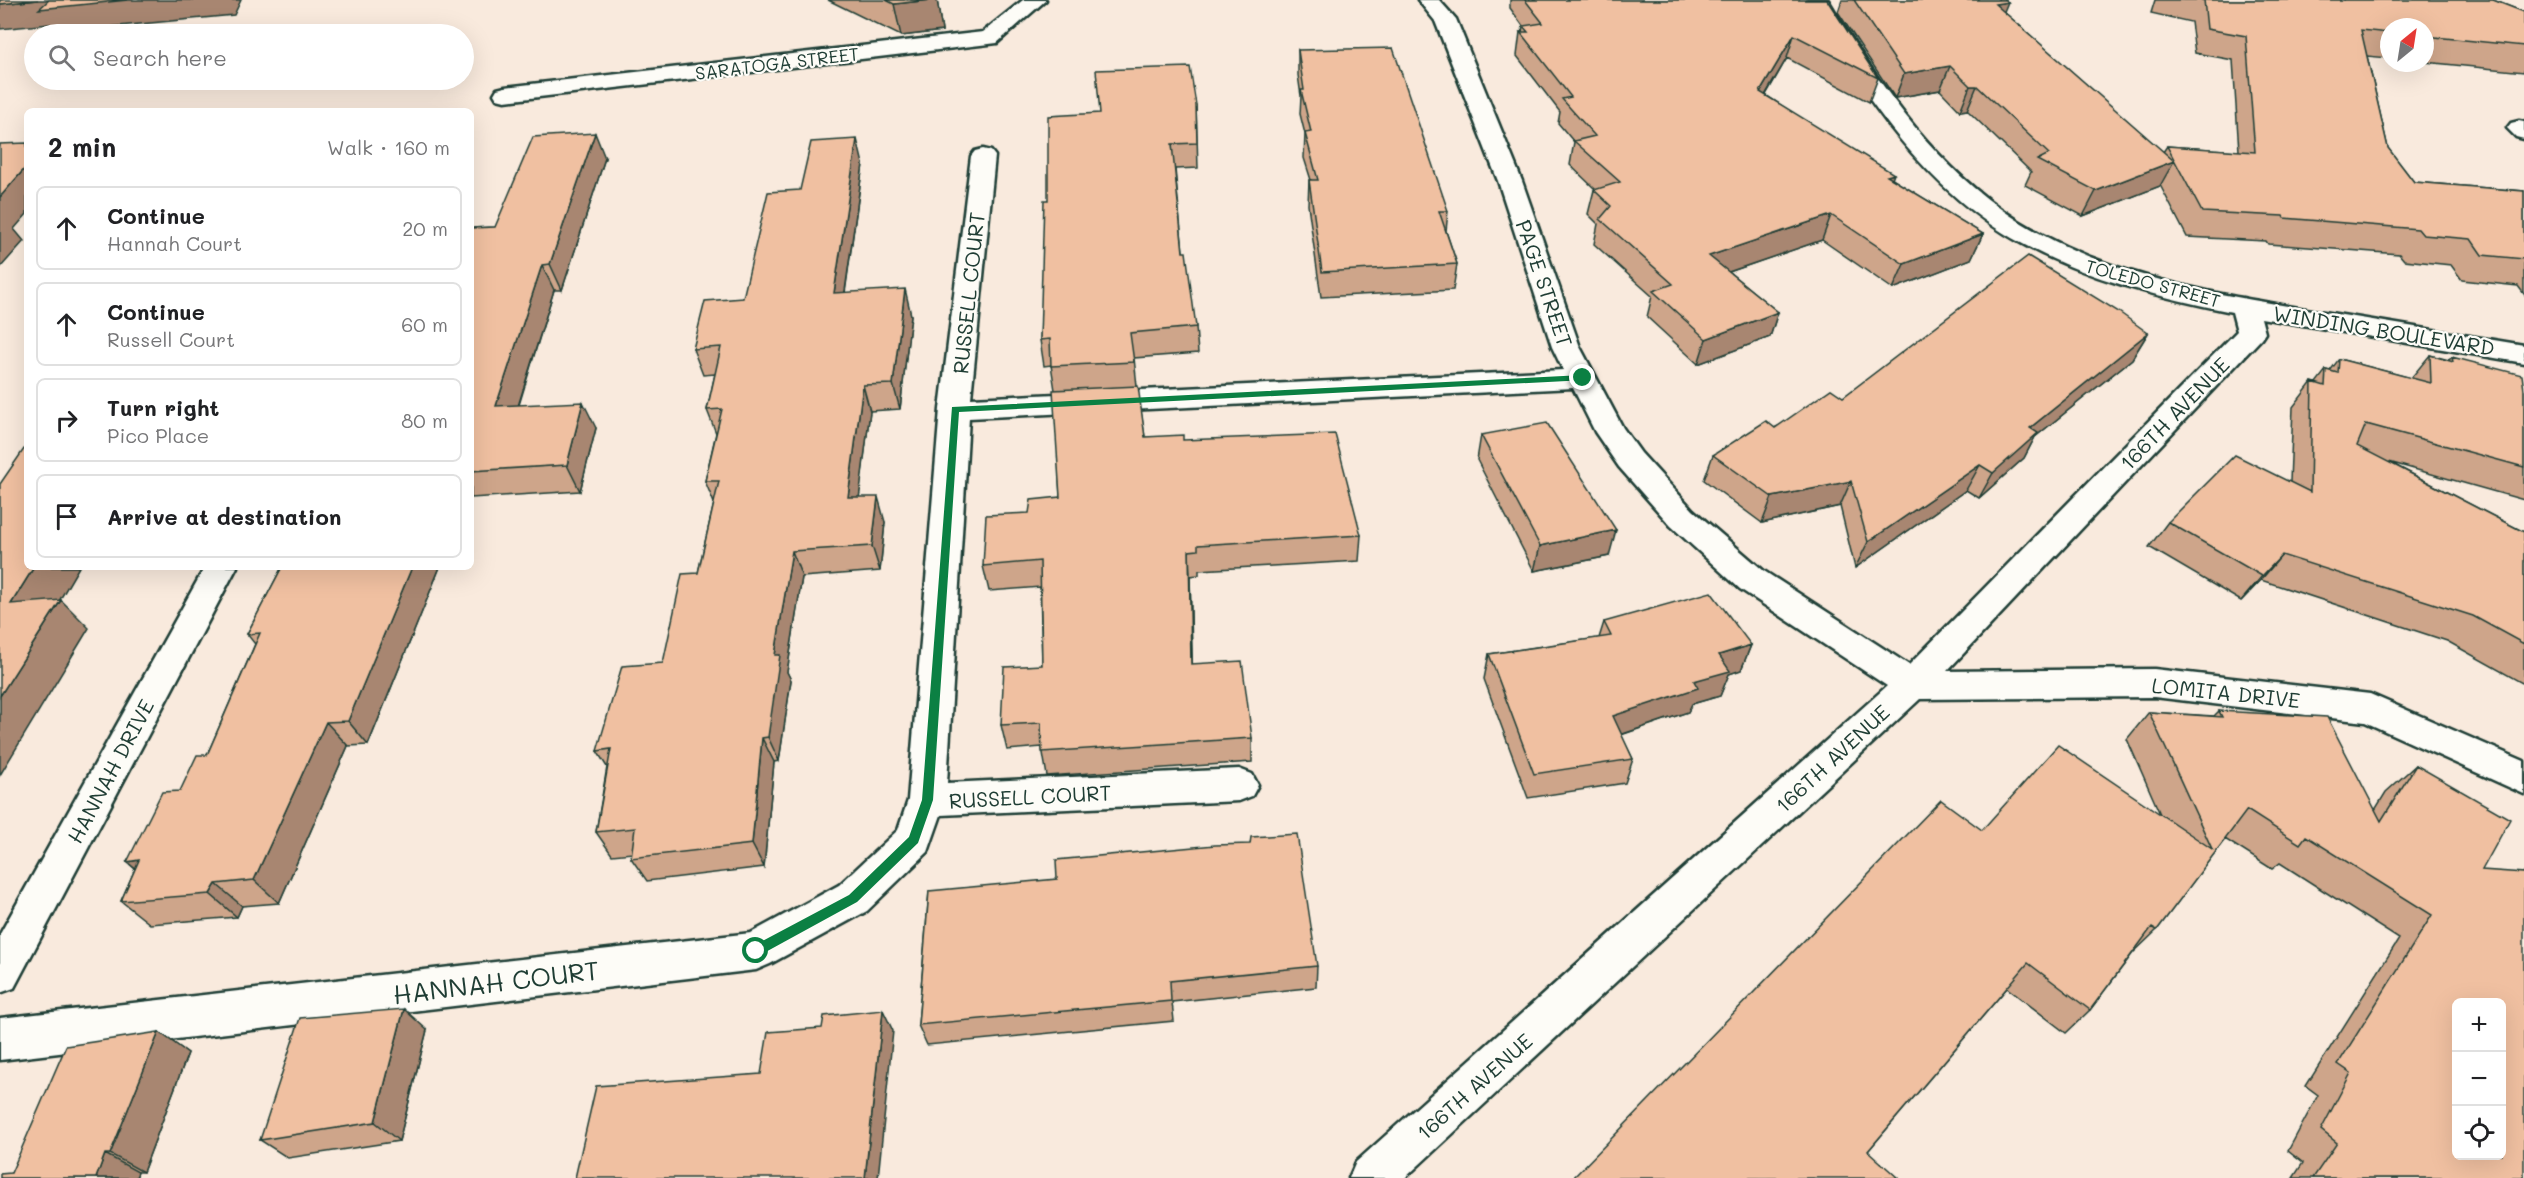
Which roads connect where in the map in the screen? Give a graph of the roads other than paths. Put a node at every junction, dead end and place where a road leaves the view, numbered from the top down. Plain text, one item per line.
1 (1036, 0) edge
2 (1428, 0) edge
3 (1818, 0) edge
4 (505, 94) dead end
5 (982, 156) dead end
6 (2244, 307) junction
7 (2524, 354) edge
8 (1583, 378) junction
9 (955, 409) junction
10 (219, 570) edge
11 (1912, 684) junction
12 (2524, 778) edge
13 (1239, 785) dead end
14 (927, 800) junction
15 (0, 974) edge
16 (0, 1039) edge
17 (1372, 1178) edge

1 - 4 street, SARATOGA STREET
2 - 8 street, PAGE STREET
3 - 6 street, TOLEDO STREET
5 - 9 street, RUSSELL COURT
6 - 7 street, WINDING BOULEVARD
6 - 11 street, 166TH AVENUE
8 - 9 street
8 - 11 street, PAGE STREET
9 - 14 street, RUSSELL COURT
10 - 15 street, HANNAH DRIVE
11 - 12 street, LOMITA DRIVE
11 - 17 street, 166TH AVENUE
13 - 14 street, RUSSELL COURT
14 - 16 street, HANNAH COURT

